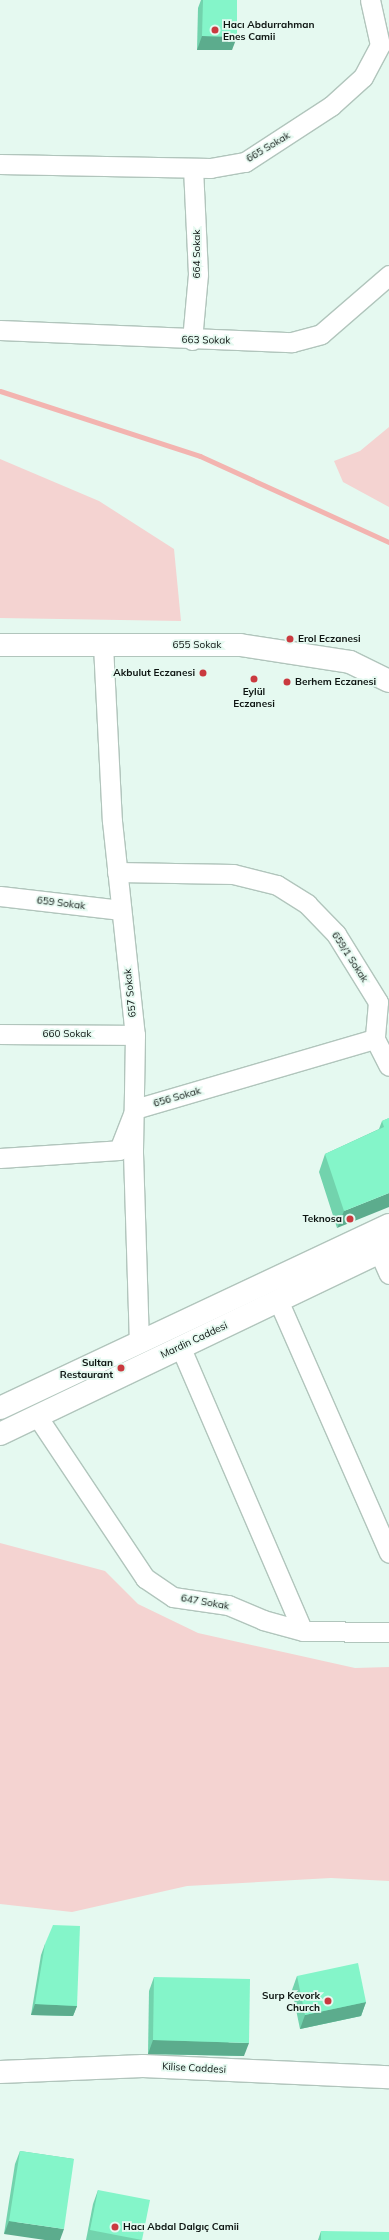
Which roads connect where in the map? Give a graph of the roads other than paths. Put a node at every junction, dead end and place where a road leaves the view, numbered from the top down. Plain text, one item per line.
1 (370, 0) edge
2 (0, 164) edge
3 (193, 168) junction
4 (389, 275) edge
5 (0, 330) edge
6 (192, 340) junction
7 (0, 645) edge
8 (103, 645) junction
9 (389, 681) edge
10 (118, 872) junction
11 (0, 896) edge
12 (122, 910) junction
13 (0, 1034) edge
14 (135, 1035) junction
15 (375, 1038) junction
16 (389, 1066) edge
17 (135, 1109) junction
18 (0, 1158) edge
19 (389, 1225) edge
20 (384, 1250) edge
21 (389, 1274) edge
22 (278, 1300) junction
23 (139, 1341) junction
24 (180, 1346) junction
25 (0, 1408) edge
26 (37, 1416) junction
27 (0, 1434) edge
28 (389, 1553) edge
29 (304, 1630) junction
30 (389, 1632) edge
31 (0, 2072) edge
32 (389, 2077) edge

1 - 3 street, 665 Sokak
2 - 3 street, 665 Sokak
3 - 6 street, 664 Sokak
4 - 6 street, 663 Sokak
5 - 6 street, 663 Sokak
7 - 8 street, 655 Sokak
8 - 9 street, 655 Sokak
8 - 10 street, 657 Sokak
10 - 12 street, 657 Sokak
10 - 15 street, 659/1 Sokak
11 - 12 street, 659 Sokak
12 - 14 street, 657 Sokak
13 - 14 street, 660 Sokak
14 - 17 street, 657 Sokak
15 - 16 street
15 - 17 street, 656 Sokak
17 - 18 street
17 - 23 street, 657 Sokak
19 - 23 street, Mardin Caddesi
20 - 21 street
20 - 22 street, Mardin Caddesi
22 - 24 street, Mardin Caddesi
22 - 28 street
23 - 25 street, Mardin Caddesi
24 - 26 street, Mardin Caddesi
24 - 29 street
26 - 27 street, Mardin Caddesi
26 - 29 street, 647 Sokak
29 - 30 street, 647 Sokak
31 - 32 street, Kilise Caddesi

